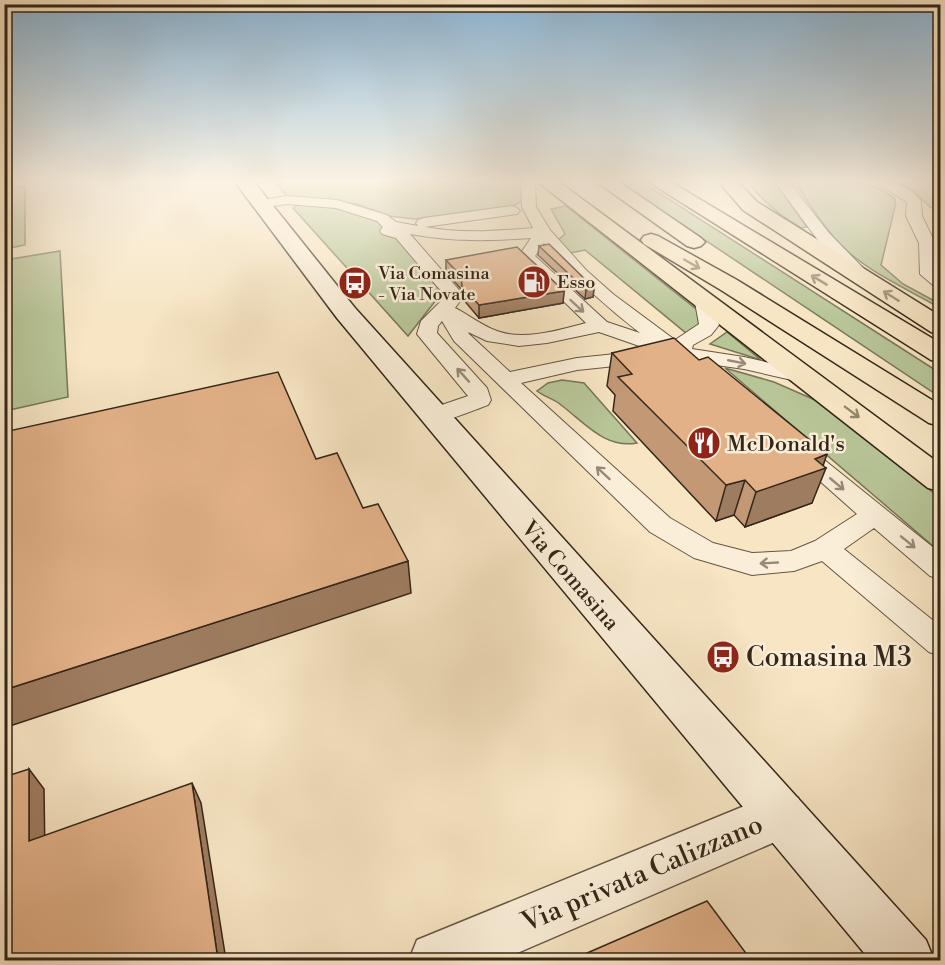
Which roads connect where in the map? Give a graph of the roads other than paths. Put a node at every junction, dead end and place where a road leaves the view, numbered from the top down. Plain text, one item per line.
1 (279, 227) edge
2 (390, 227) edge
3 (397, 227) edge
4 (540, 227) edge
5 (605, 227) edge
6 (627, 227) edge
7 (672, 227) edge
8 (732, 227) edge
9 (748, 227) edge
10 (782, 227) edge
11 (816, 227) edge
12 (919, 227) edge
13 (543, 232) junction
14 (796, 266) junction
15 (864, 280) junction
16 (940, 282) edge
17 (704, 302) junction
18 (445, 310) junction
19 (600, 326) junction
20 (940, 327) edge
21 (680, 352) junction
22 (940, 354) edge
23 (805, 377) junction
24 (505, 380) junction
25 (715, 382) edge
26 (940, 410) edge
27 (435, 415) junction
28 (940, 417) edge
29 (777, 434) edge
30 (940, 480) edge
31 (875, 515) junction
32 (825, 548) junction
33 (940, 568) edge
34 (940, 643) edge
35 (781, 815) junction
36 (437, 960) edge
37 (906, 960) edge

1 - 27 main road, Via Comasina
2 - 18 lane
3 - 13 lane
4 - 13 lane
5 - 17 highway
6 -> 28 highway
7 - 26 highway
8 - 14 highway
9 - 14 highway
10 - 15 highway
11 - 15 lane
12 - 16 lane
13 -> 19 lane
13 - 21 lane
22 -> 14 highway
20 -> 15 highway
17 - 21 lane
17 - 23 highway
18 - 19 lane
18 - 24 lane
27 -> 18 lane
19 - 21 lane
21 -> 23 lane
21 - 24 lane
21 - 25 lane
23 -> 30 highway
32 -> 24 lane
27 - 35 main road, Via Comasina
29 -> 31 lane
31 - 32 lane
31 -> 33 lane
32 - 34 lane
35 - 36 main road, Via privata Calizzano
35 - 37 main road, Via Comasina

